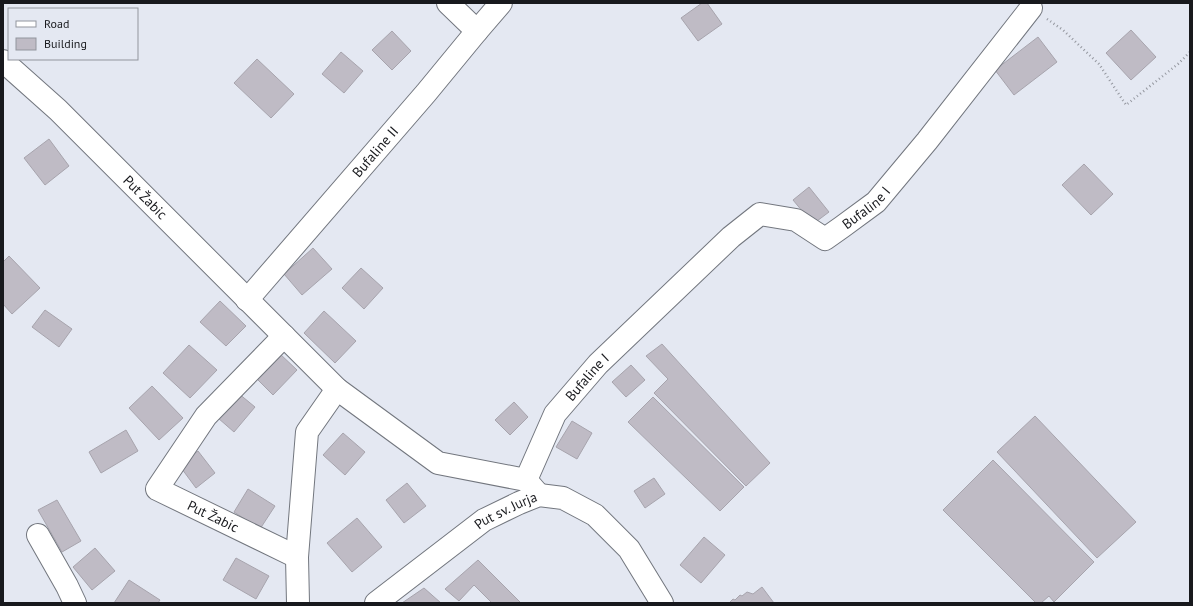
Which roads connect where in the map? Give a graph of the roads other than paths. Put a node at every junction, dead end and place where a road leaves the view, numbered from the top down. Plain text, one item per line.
1 (448, 3) edge
2 (501, 3) edge
3 (1031, 8) road end
4 (477, 31) junction
5 (3, 60) edge
6 (247, 300) junction
7 (284, 336) junction
8 (338, 389) junction
9 (532, 487) junction
10 (38, 535) dead end
11 (297, 557) junction
12 (74, 603) edge
13 (298, 603) edge
14 (376, 603) edge
15 (662, 603) edge

1 - 4 street
2 - 4 street, Bufaline II
3 - 9 street, Bufaline I
4 - 6 street, Bufaline II
5 - 6 street, Put Žabic
6 - 7 street, Put Žabic
7 - 8 street, Put Žabic
7 - 11 street, Put Žabic
8 - 9 street, Put Žabic
8 - 11 street
9 - 14 street, Put sv. Jurja
9 - 15 street, Put sv. Jurja
10 - 12 street
11 - 13 street

